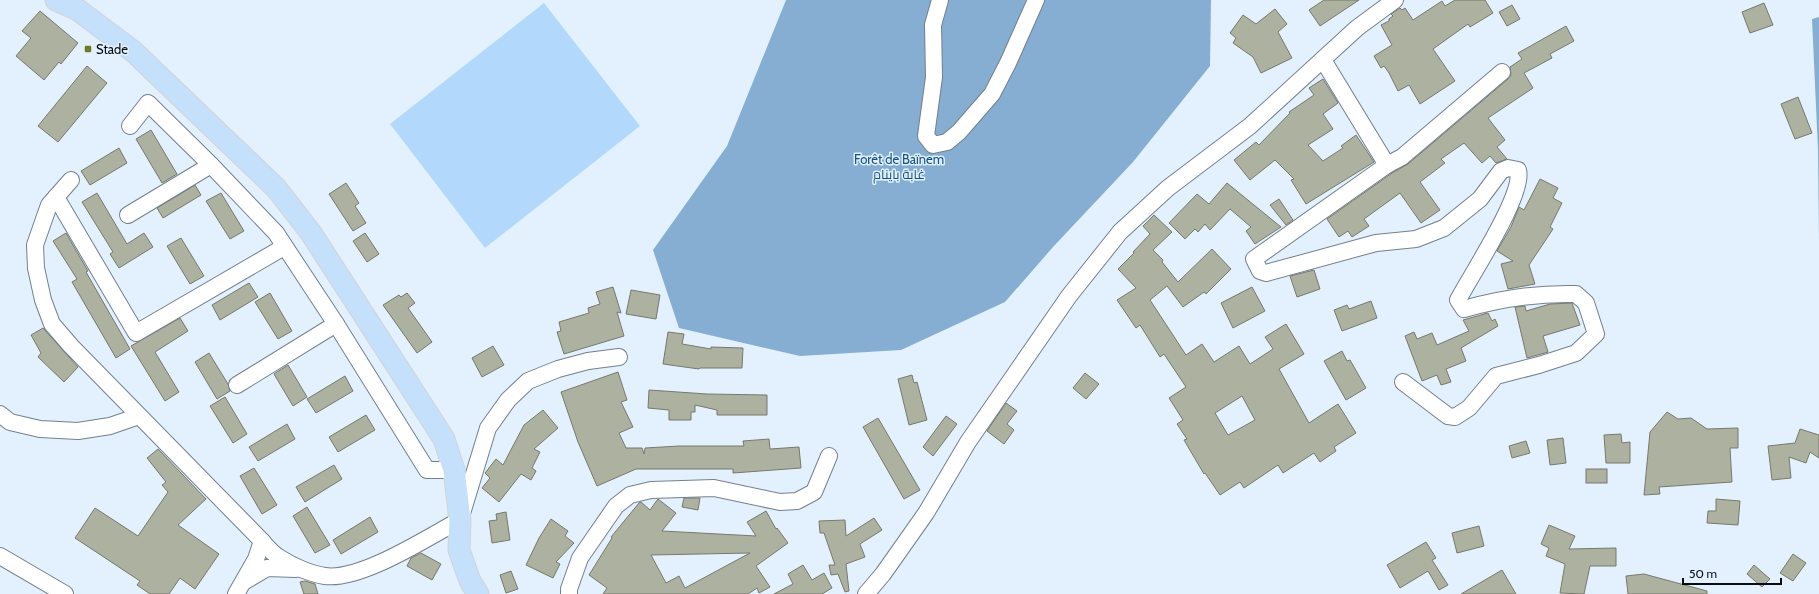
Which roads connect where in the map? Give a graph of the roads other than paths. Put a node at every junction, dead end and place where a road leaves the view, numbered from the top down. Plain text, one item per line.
1 (56, 0) edge
2 (940, 0) edge
3 (1036, 0) edge
4 (1395, 0) edge
5 (1323, 60) junction
6 (1502, 72) dead end
7 (130, 126) dead end
8 (211, 165) junction
9 (1387, 165) junction
10 (71, 180) dead end
11 (56, 197) junction
12 (128, 215) dead end
13 (284, 247) junction
14 (336, 324) junction
15 (619, 357) dead end
16 (1403, 382) dead end
17 (237, 385) dead end
18 (0, 414) edge
19 (139, 416) junction
20 (829, 456) dead end
21 (454, 470) junction
22 (460, 520) junction
23 (262, 541) junction
24 (0, 556) edge
25 (301, 569) junction
26 (240, 587) edge
27 (66, 594) edge
28 (478, 594) edge
29 (568, 594) edge
30 (866, 594) edge

1 - 21 main road
2 - 3 street
4 - 5 street
5 - 9 street
5 - 30 street
6 - 9 street
7 - 8 street
8 - 12 street
8 - 13 street
9 - 16 street
10 - 11 street
11 - 13 street
11 - 19 street
13 - 14 street
14 - 17 street
14 - 21 street
15 - 22 street
18 - 19 street
19 - 23 street
20 - 29 street
21 - 22 main road
22 - 25 street
22 - 28 main road
23 - 25 street
23 - 26 street
24 - 27 street
25 - 26 street

